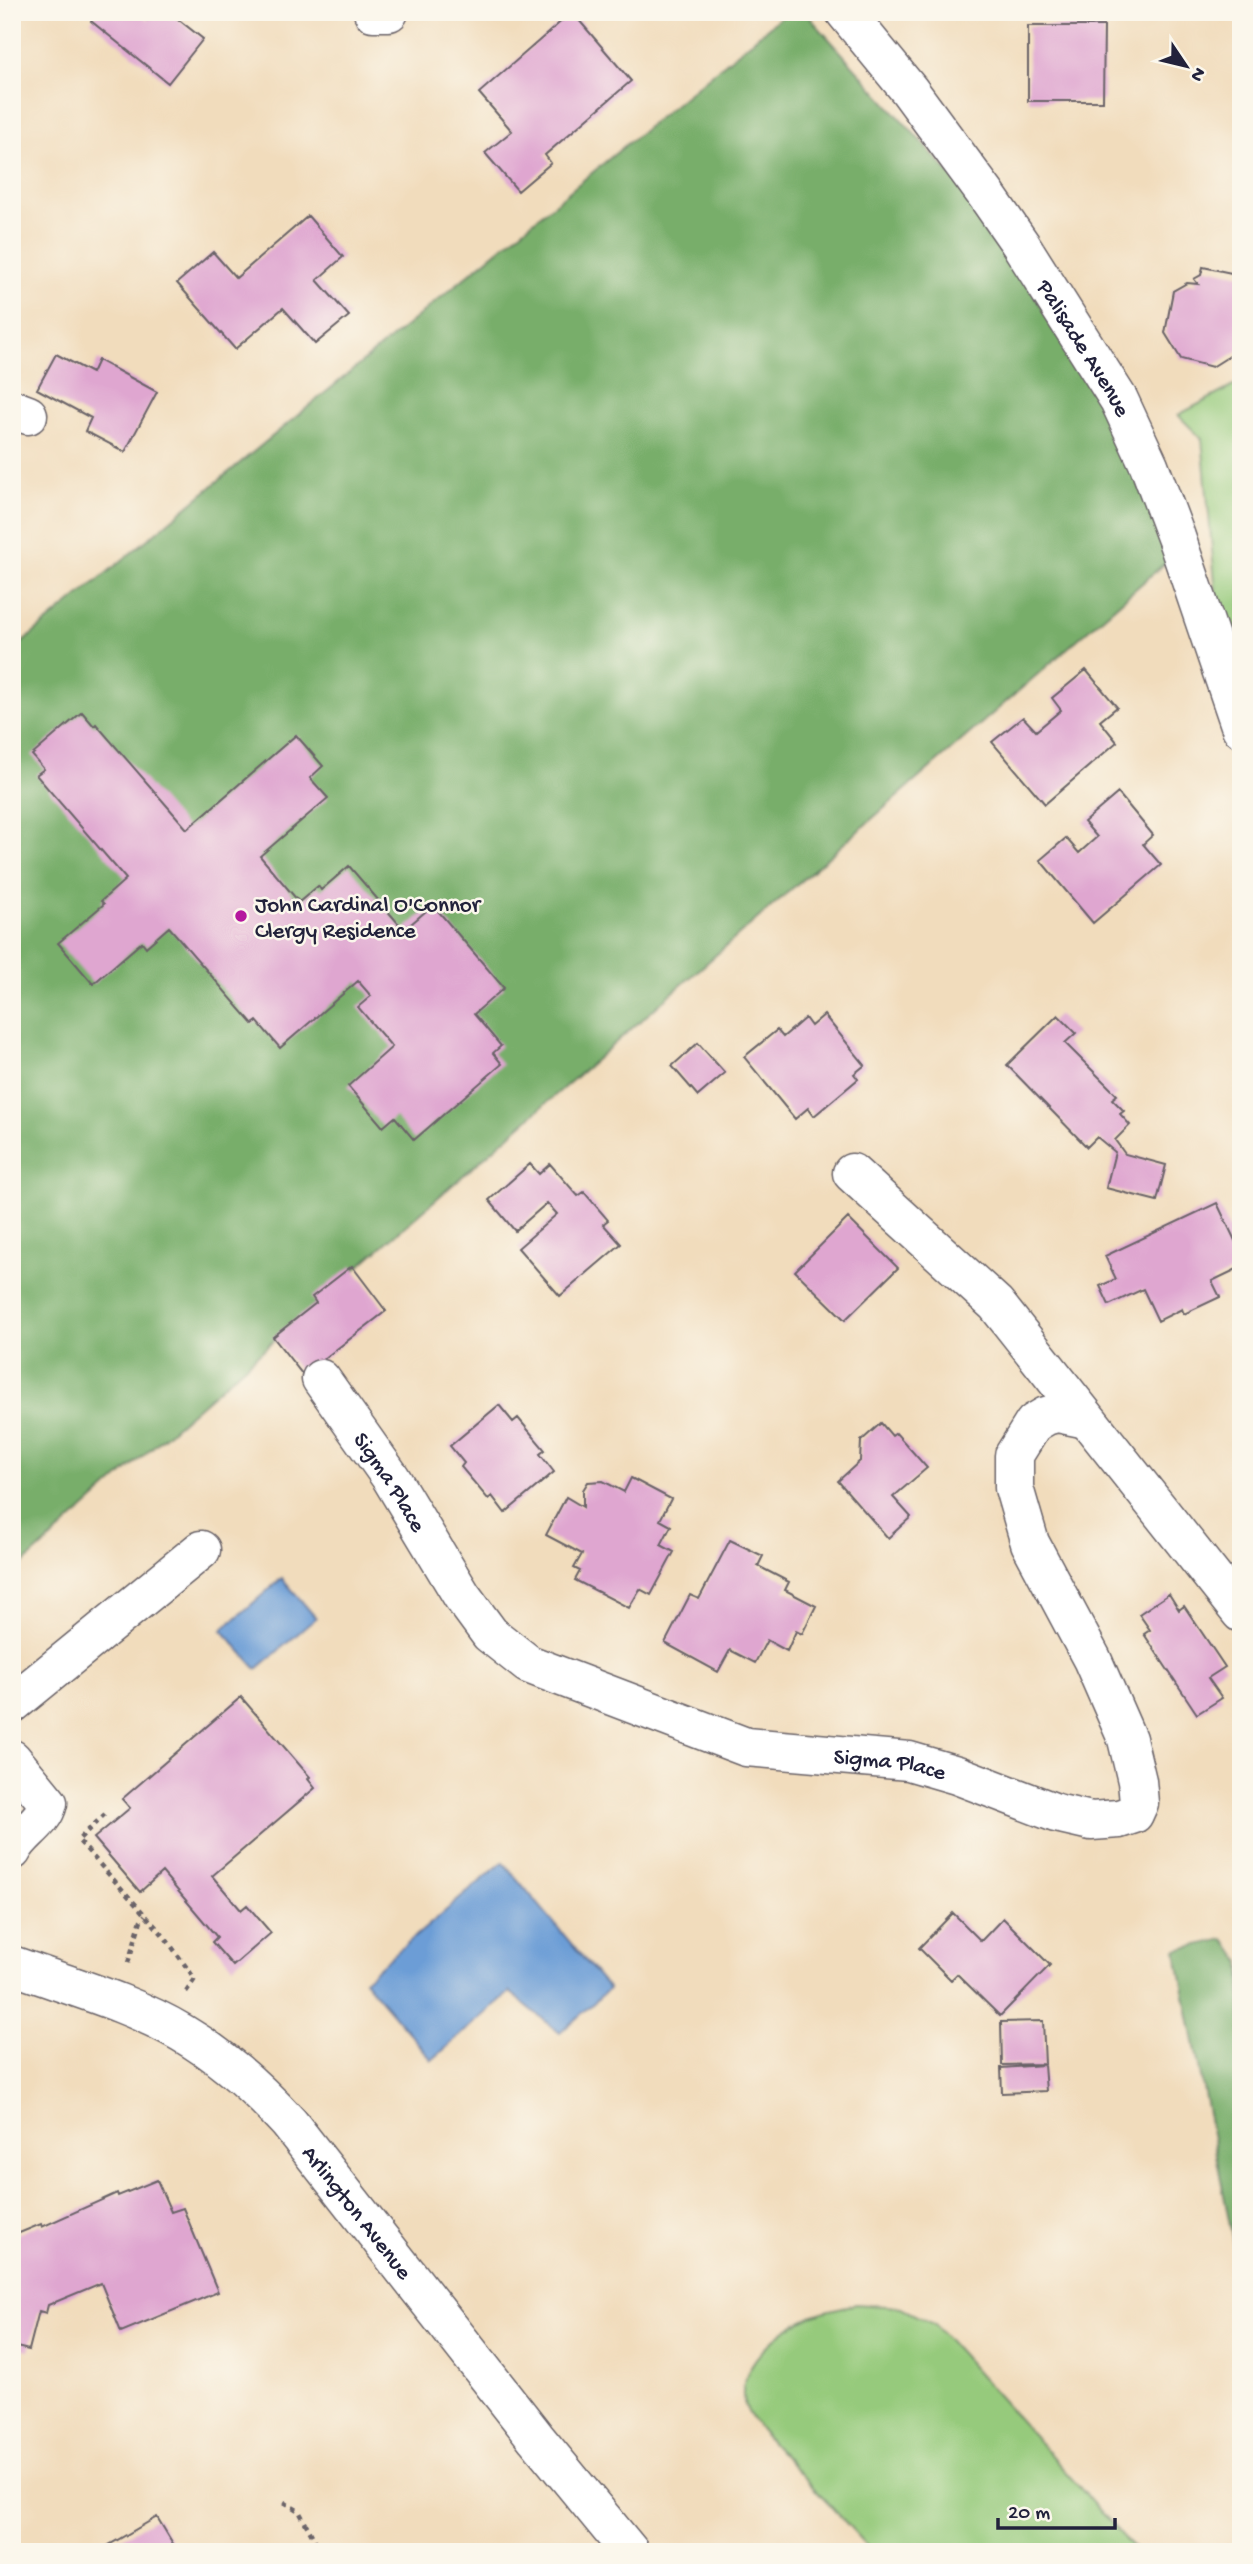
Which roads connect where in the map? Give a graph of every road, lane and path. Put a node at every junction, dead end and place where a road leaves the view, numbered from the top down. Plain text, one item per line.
1 (373, 12) edge
2 (389, 12) edge
3 (845, 12) edge
4 (1241, 728) edge
5 (852, 1173) dead end
6 (321, 1379) dead end
7 (1086, 1419) junction
8 (201, 1550) dead end
9 (1241, 1613) edge
10 (12, 1704) edge
11 (12, 1759) edge
12 (105, 1814) dead end
13 (12, 1851) edge
14 (145, 1915) junction
15 (128, 1963) dead end
16 (12, 1965) edge
17 (185, 1993) dead end
18 (285, 2502) dead end
19 (321, 2552) edge
20 (630, 2552) edge

1 - 2 street
3 - 4 street, Palisade Avenue
5 - 7 street
6 - 7 street, Sigma Place
7 - 9 street
8 - 10 street
11 - 13 street
12 - 14 path
14 - 15 path
14 - 17 path
16 - 20 street, Arlington Avenue
18 - 19 path

